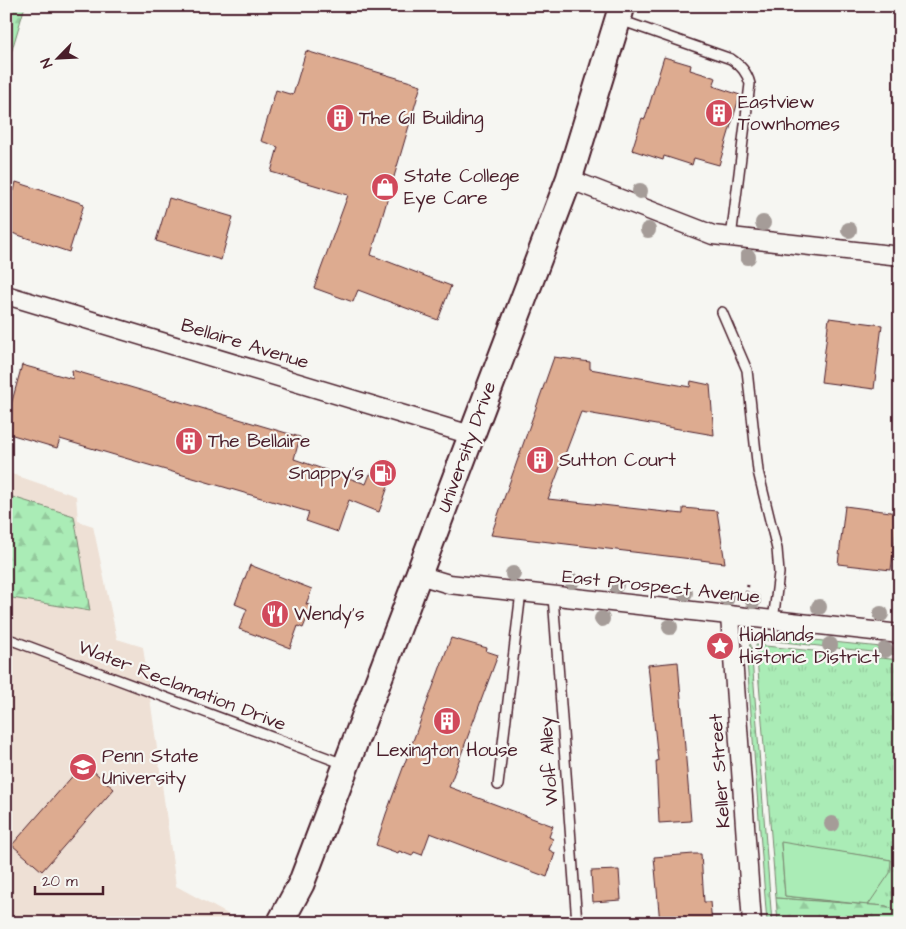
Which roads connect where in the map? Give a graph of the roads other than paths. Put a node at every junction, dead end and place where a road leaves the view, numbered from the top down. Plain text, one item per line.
1 (621, 13) edge
2 (569, 179) junction
3 (732, 238) junction
4 (900, 256) edge
5 (6, 295) edge
6 (722, 312) dead end
7 (471, 435) junction
8 (419, 575) junction
9 (521, 592) junction
10 (553, 596) junction
11 (730, 616) junction
12 (773, 620) junction
13 (900, 634) edge
14 (6, 638) edge
15 (347, 765) junction
16 (498, 785) dead end
17 (301, 884) junction
18 (280, 923) edge
19 (294, 923) edge
20 (577, 923) edge
21 (752, 923) edge

1 - 2 main road, University Drive
1 - 3 lane
2 - 3 street
2 - 7 main road, University Drive
3 - 4 street
5 - 7 street, Bellaire Avenue
6 - 12 lane
7 - 8 main road, University Drive
8 - 9 street, East Prospect Avenue
8 - 15 main road, University Drive
9 - 10 street, East Prospect Avenue
9 - 16 lane
10 - 11 street, East Prospect Avenue
10 - 20 lane, Wolf Alley
11 - 12 street, East Prospect Avenue
11 - 21 street, Keller Street
12 - 13 street, East Prospect Avenue
14 - 15 lane, Water Reclamation Drive
15 - 17 main road, University Drive
17 - 18 main road, University Drive
17 - 19 main road, University Drive

